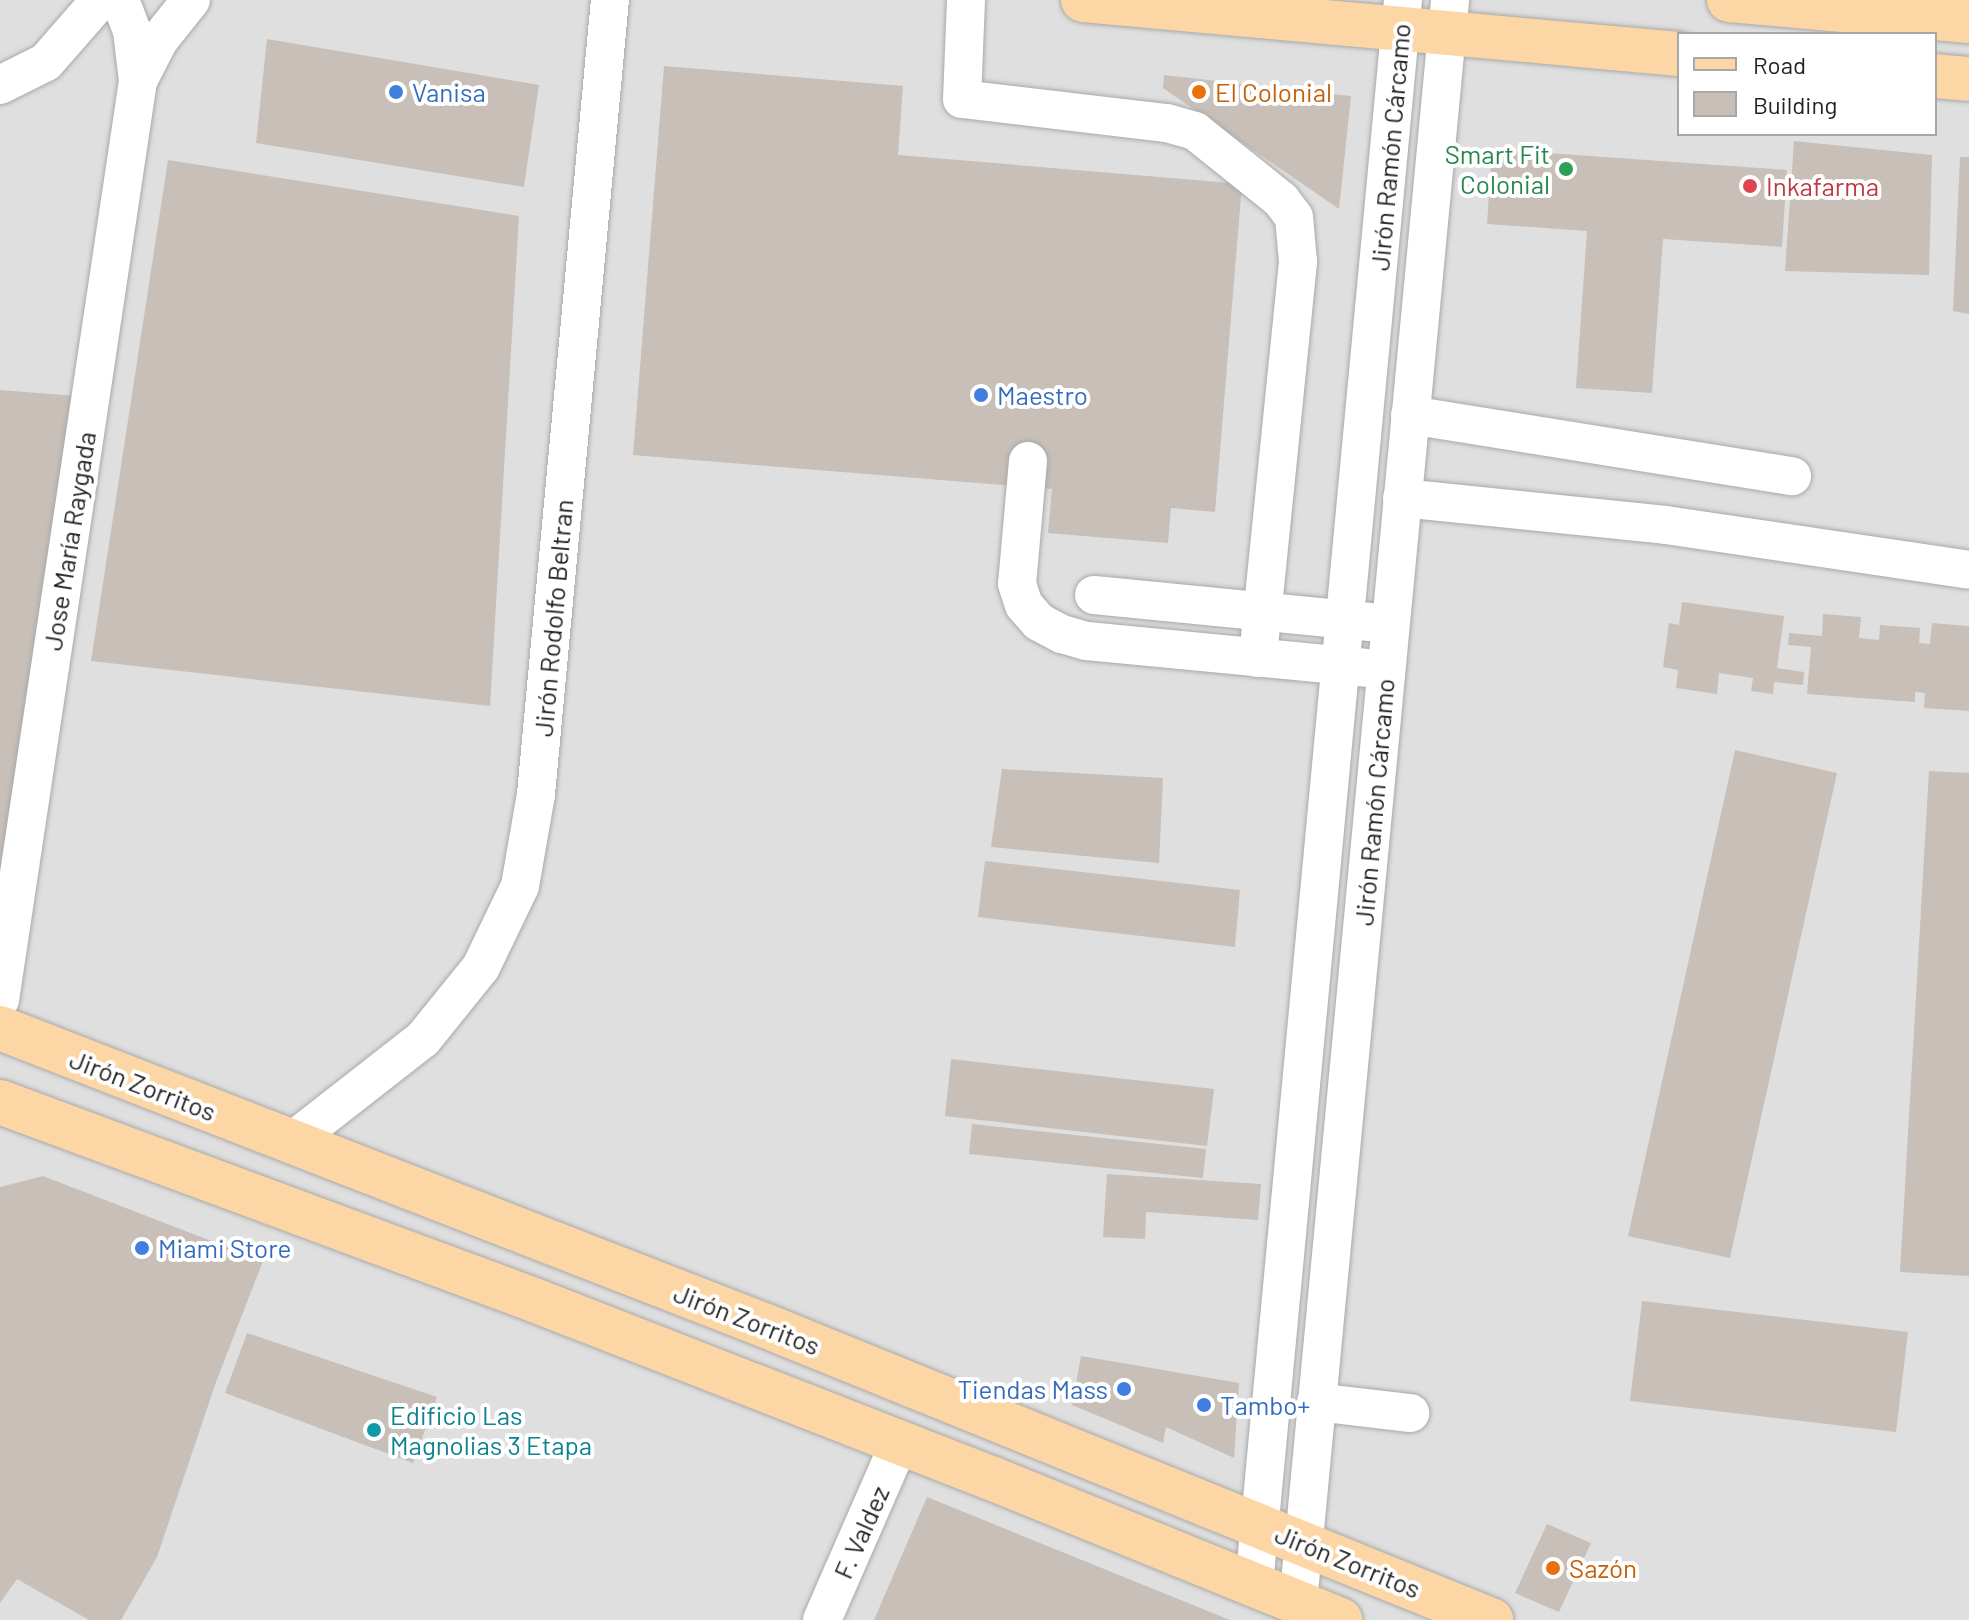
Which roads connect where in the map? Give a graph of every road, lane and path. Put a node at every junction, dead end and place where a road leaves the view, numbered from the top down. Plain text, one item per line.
1 (100, 0) edge
2 (120, 0) edge
3 (191, 0) edge
4 (610, 0) edge
5 (966, 0) edge
6 (1083, 0) edge
7 (1732, 0) edge
8 (1402, 15) edge
9 (1448, 17) edge
10 (1969, 21) edge
11 (1677, 54) edge
12 (1937, 76) edge
13 (1969, 79) edge
14 (138, 81) junction
15 (0, 85) edge
16 (1410, 415) junction
17 (1028, 461) dead end
18 (1792, 476) dead end
19 (1402, 498) junction
20 (1969, 570) edge
21 (1094, 595) dead end
22 (1263, 610) junction
23 (1346, 619) junction
24 (1391, 624) junction
25 (1258, 658) junction
26 (1342, 666) junction
27 (1386, 669) junction
28 (0, 1000) edge
29 (0, 1028) edge
30 (0, 1102) edge
31 (1296, 1137) junction
32 (291, 1142) junction
33 (1341, 1142) junction
34 (1316, 1402) junction
35 (1410, 1413) dead end
36 (899, 1444) junction
37 (1257, 1524) junction
38 (1302, 1541) junction
39 (1254, 1585) junction
40 (1298, 1603) junction
41 (822, 1620) edge
42 (1340, 1620) edge
43 (1491, 1620) edge

1 - 15 street
2 - 14 street, Jose María Raygada
3 - 14 street, Jose María Raygada
4 - 32 street, Jirón Rodolfo Beltran
5 - 22 street
6 - 8 main road
7 - 10 main road
8 - 9 main road
8 - 23 street, Jirón Ramón Cárcamo
9 - 11 main road
9 - 16 street, Jirón Ramón Cárcamo
12 - 13 main road
14 - 28 street, Jose María Raygada
16 - 18 street
16 - 19 street, Jirón Ramón Cárcamo
17 - 25 street
19 - 20 street
19 - 24 street, Jirón Ramón Cárcamo
21 - 22 street
22 - 23 street
22 - 25 street
23 - 24 street
23 - 26 street, Jirón Ramón Cárcamo
24 - 27 street, Jirón Ramón Cárcamo
25 - 26 street
26 - 27 street
26 - 31 street, Jirón Ramón Cárcamo
27 - 33 street, Jirón Ramón Cárcamo
29 - 32 main road, Jirón Zorritos
30 - 36 main road
31 - 33 street
31 - 37 street, Jirón Ramón Cárcamo
32 - 37 main road, Jirón Zorritos
33 - 34 street, Jirón Ramón Cárcamo
34 - 35 street
34 - 38 street, Jirón Ramón Cárcamo
36 - 39 main road
36 - 41 street, F. Valdez
37 - 38 main road, Jirón Zorritos
37 - 39 street, Jirón Ramón Cárcamo
38 - 40 street, Jirón Ramón Cárcamo
38 - 43 main road, Jirón Zorritos
39 - 40 main road
40 - 42 main road

